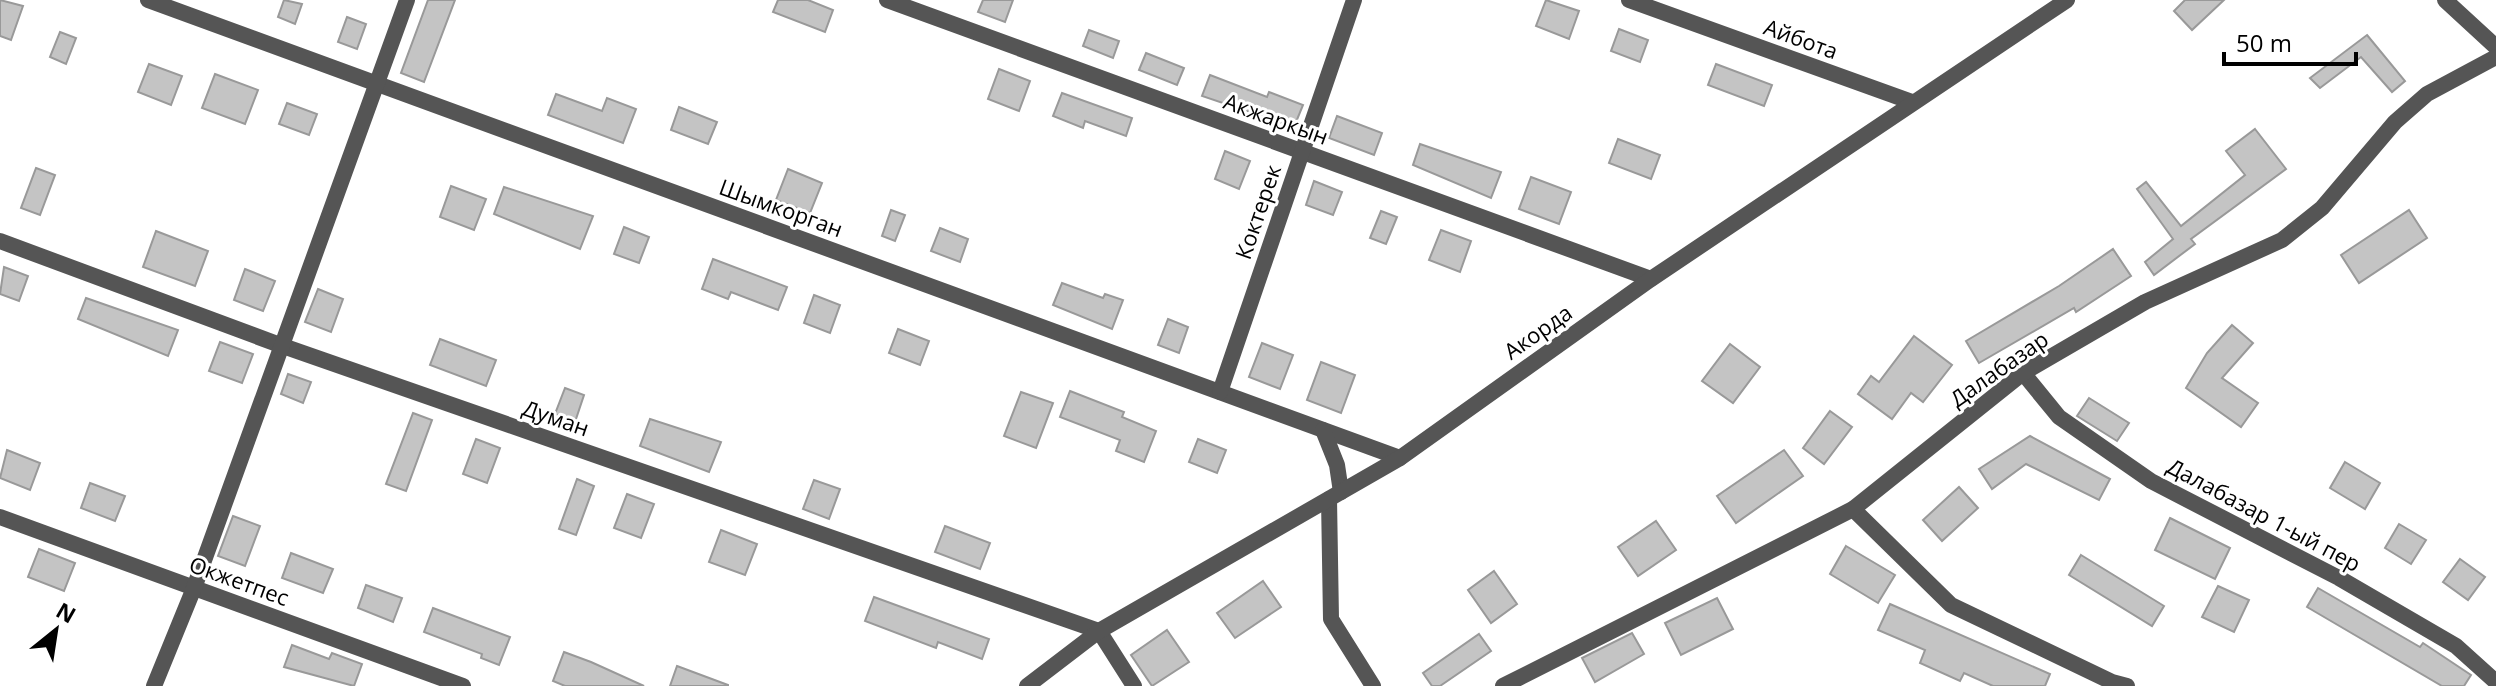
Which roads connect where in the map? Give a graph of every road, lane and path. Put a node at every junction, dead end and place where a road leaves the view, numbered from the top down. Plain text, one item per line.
1 (148, 0) edge
2 (407, 0) edge
3 (887, 0) edge
4 (1354, 0) edge
5 (1629, 0) edge
6 (2067, 0) edge
7 (2445, 0) edge
8 (2496, 47) edge
9 (2496, 57) edge
10 (376, 84) junction
11 (1912, 102) junction
12 (1302, 152) junction
13 (0, 241) edge
14 (1651, 279) junction
15 (280, 345) junction
16 (2023, 373) junction
17 (1220, 392) junction
18 (1323, 430) junction
19 (1400, 458) junction
20 (1335, 495) junction
21 (1853, 509) junction
22 (0, 517) edge
23 (194, 588) junction
24 (1099, 631) junction
25 (2496, 682) edge
26 (154, 686) edge
27 (463, 686) edge
28 (1027, 686) edge
29 (1134, 686) edge
30 (1373, 686) edge
31 (1503, 686) edge
32 (2127, 686) edge

1 - 10 street, Шымкорган
2 - 10 street
3 - 12 street, Акжаркын
4 - 12 street, Коктерек
5 - 11 street, Айбота
6 - 11 street, Акорда
7 - 8 street
9 - 16 street, Далабазар
10 - 15 street
10 - 17 street, Шымкорган
11 - 14 street, Акорда
12 - 14 street, Акжаркын
12 - 17 street, Коктерек
13 - 15 street, Думан
14 - 19 street, Акорда
15 - 23 street
15 - 24 street, Думан
16 - 21 street, Далабазар
16 - 25 street, Далабазар 1-ый пер
17 - 18 street, Шымкорган
18 - 19 street, Шымкорган
18 - 20 street
19 - 20 street, Акорда
20 - 24 street, Акорда
20 - 30 street
21 - 31 street, Далабазар
21 - 32 street
22 - 23 street, Окжетпес
23 - 26 street
23 - 27 street, Окжетпес
24 - 28 street, Акорда
24 - 29 street

